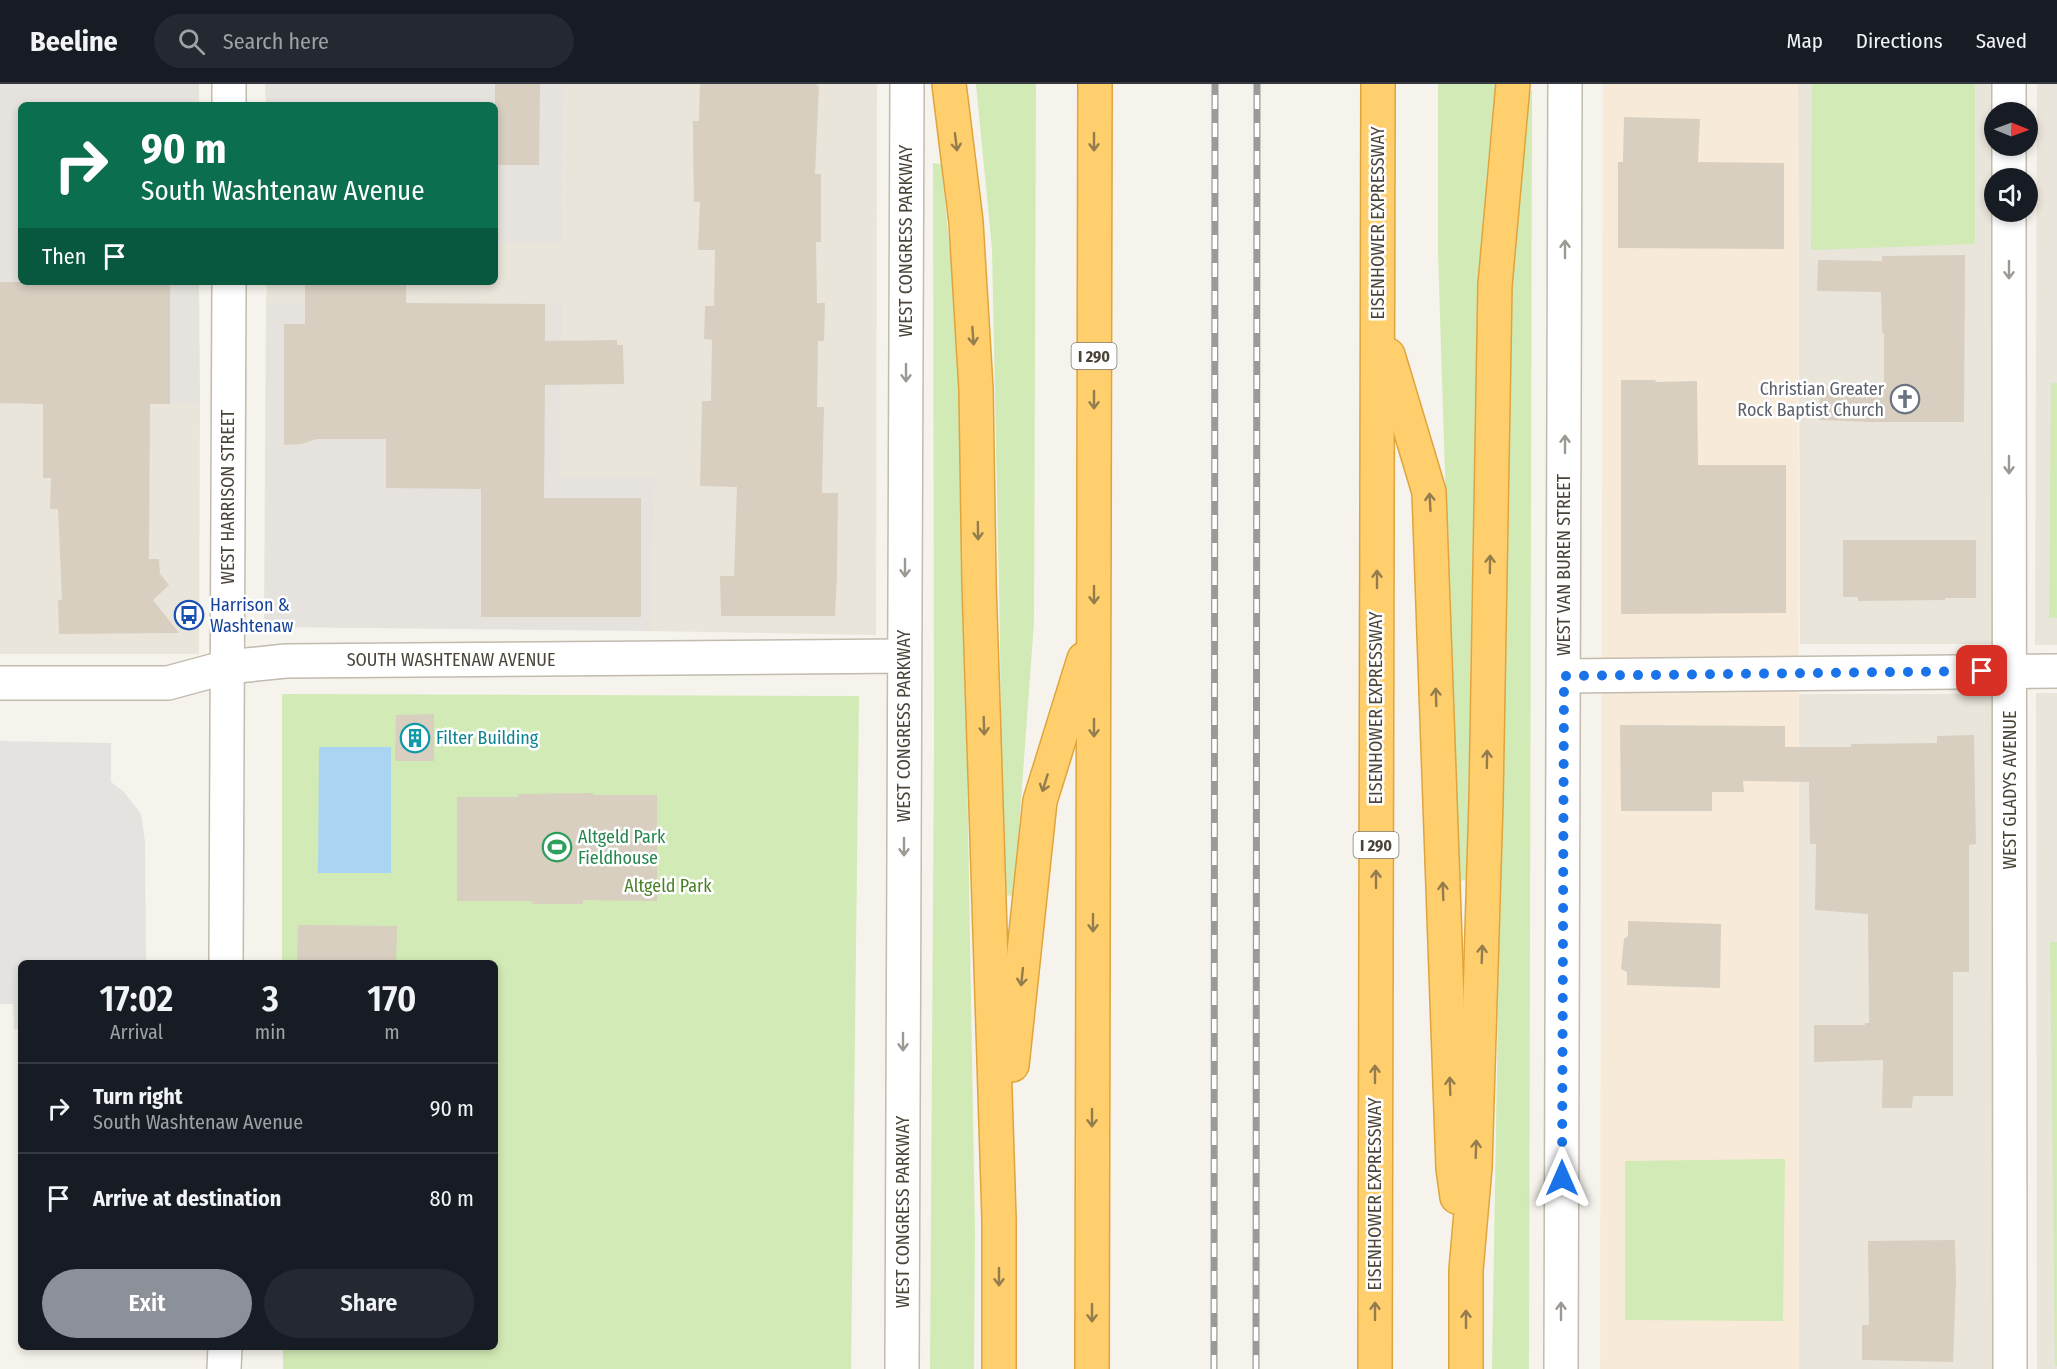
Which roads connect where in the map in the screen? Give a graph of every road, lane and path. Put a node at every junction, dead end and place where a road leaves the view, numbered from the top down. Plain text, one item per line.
1 (230, 84) edge
2 (907, 84) edge
3 (949, 84) edge
4 (1095, 84) edge
5 (1378, 84) edge
6 (1513, 84) edge
7 (1565, 84) edge
8 (2009, 84) edge
9 (229, 102) edge
10 (2009, 102) edge
11 (2009, 222) edge
12 (229, 285) edge
13 (1378, 322) junction
14 (1094, 627) junction
15 (904, 656) junction
16 (227, 667) junction
17 (2057, 670) edge
18 (2009, 671) junction
19 (1564, 676) junction
20 (0, 683) edge
21 (226, 960) edge
22 (999, 1219) junction
23 (1466, 1270) junction
24 (225, 1350) edge
25 (224, 1369) edge
26 (902, 1369) edge
27 (999, 1369) edge
28 (1092, 1369) edge
29 (1375, 1369) edge
30 (1466, 1369) edge
31 (1561, 1369) edge
32 (2010, 1369) edge

1 - 9 street
2 -> 15 street, WEST CONGRESS PARKWAY
3 -> 22 highway
4 -> 14 highway, I 290
5 - 13 highway, EISENHOWER EXPRESSWAY / I 290
23 -> 6 highway
19 -> 7 street, WEST VAN BUREN STREET
8 - 10 street
11 -> 18 street, WEST GLADYS AVENUE
12 - 16 street, WEST HARRISON STREET
23 -> 13 highway
29 -> 13 highway, EISENHOWER EXPRESSWAY / I 290
14 -> 22 highway
14 -> 28 highway, I 290
15 - 16 street, SOUTH WASHTENAW AVENUE
15 -> 26 street, WEST CONGRESS PARKWAY
16 - 20 street, SOUTH WASHTENAW AVENUE
16 - 21 street, WEST HARRISON STREET
17 - 18 street
18 - 19 street
18 - 32 street, WEST GLADYS AVENUE
31 -> 19 street, WEST VAN BUREN STREET
22 -> 27 highway
30 -> 23 highway
24 - 25 street

